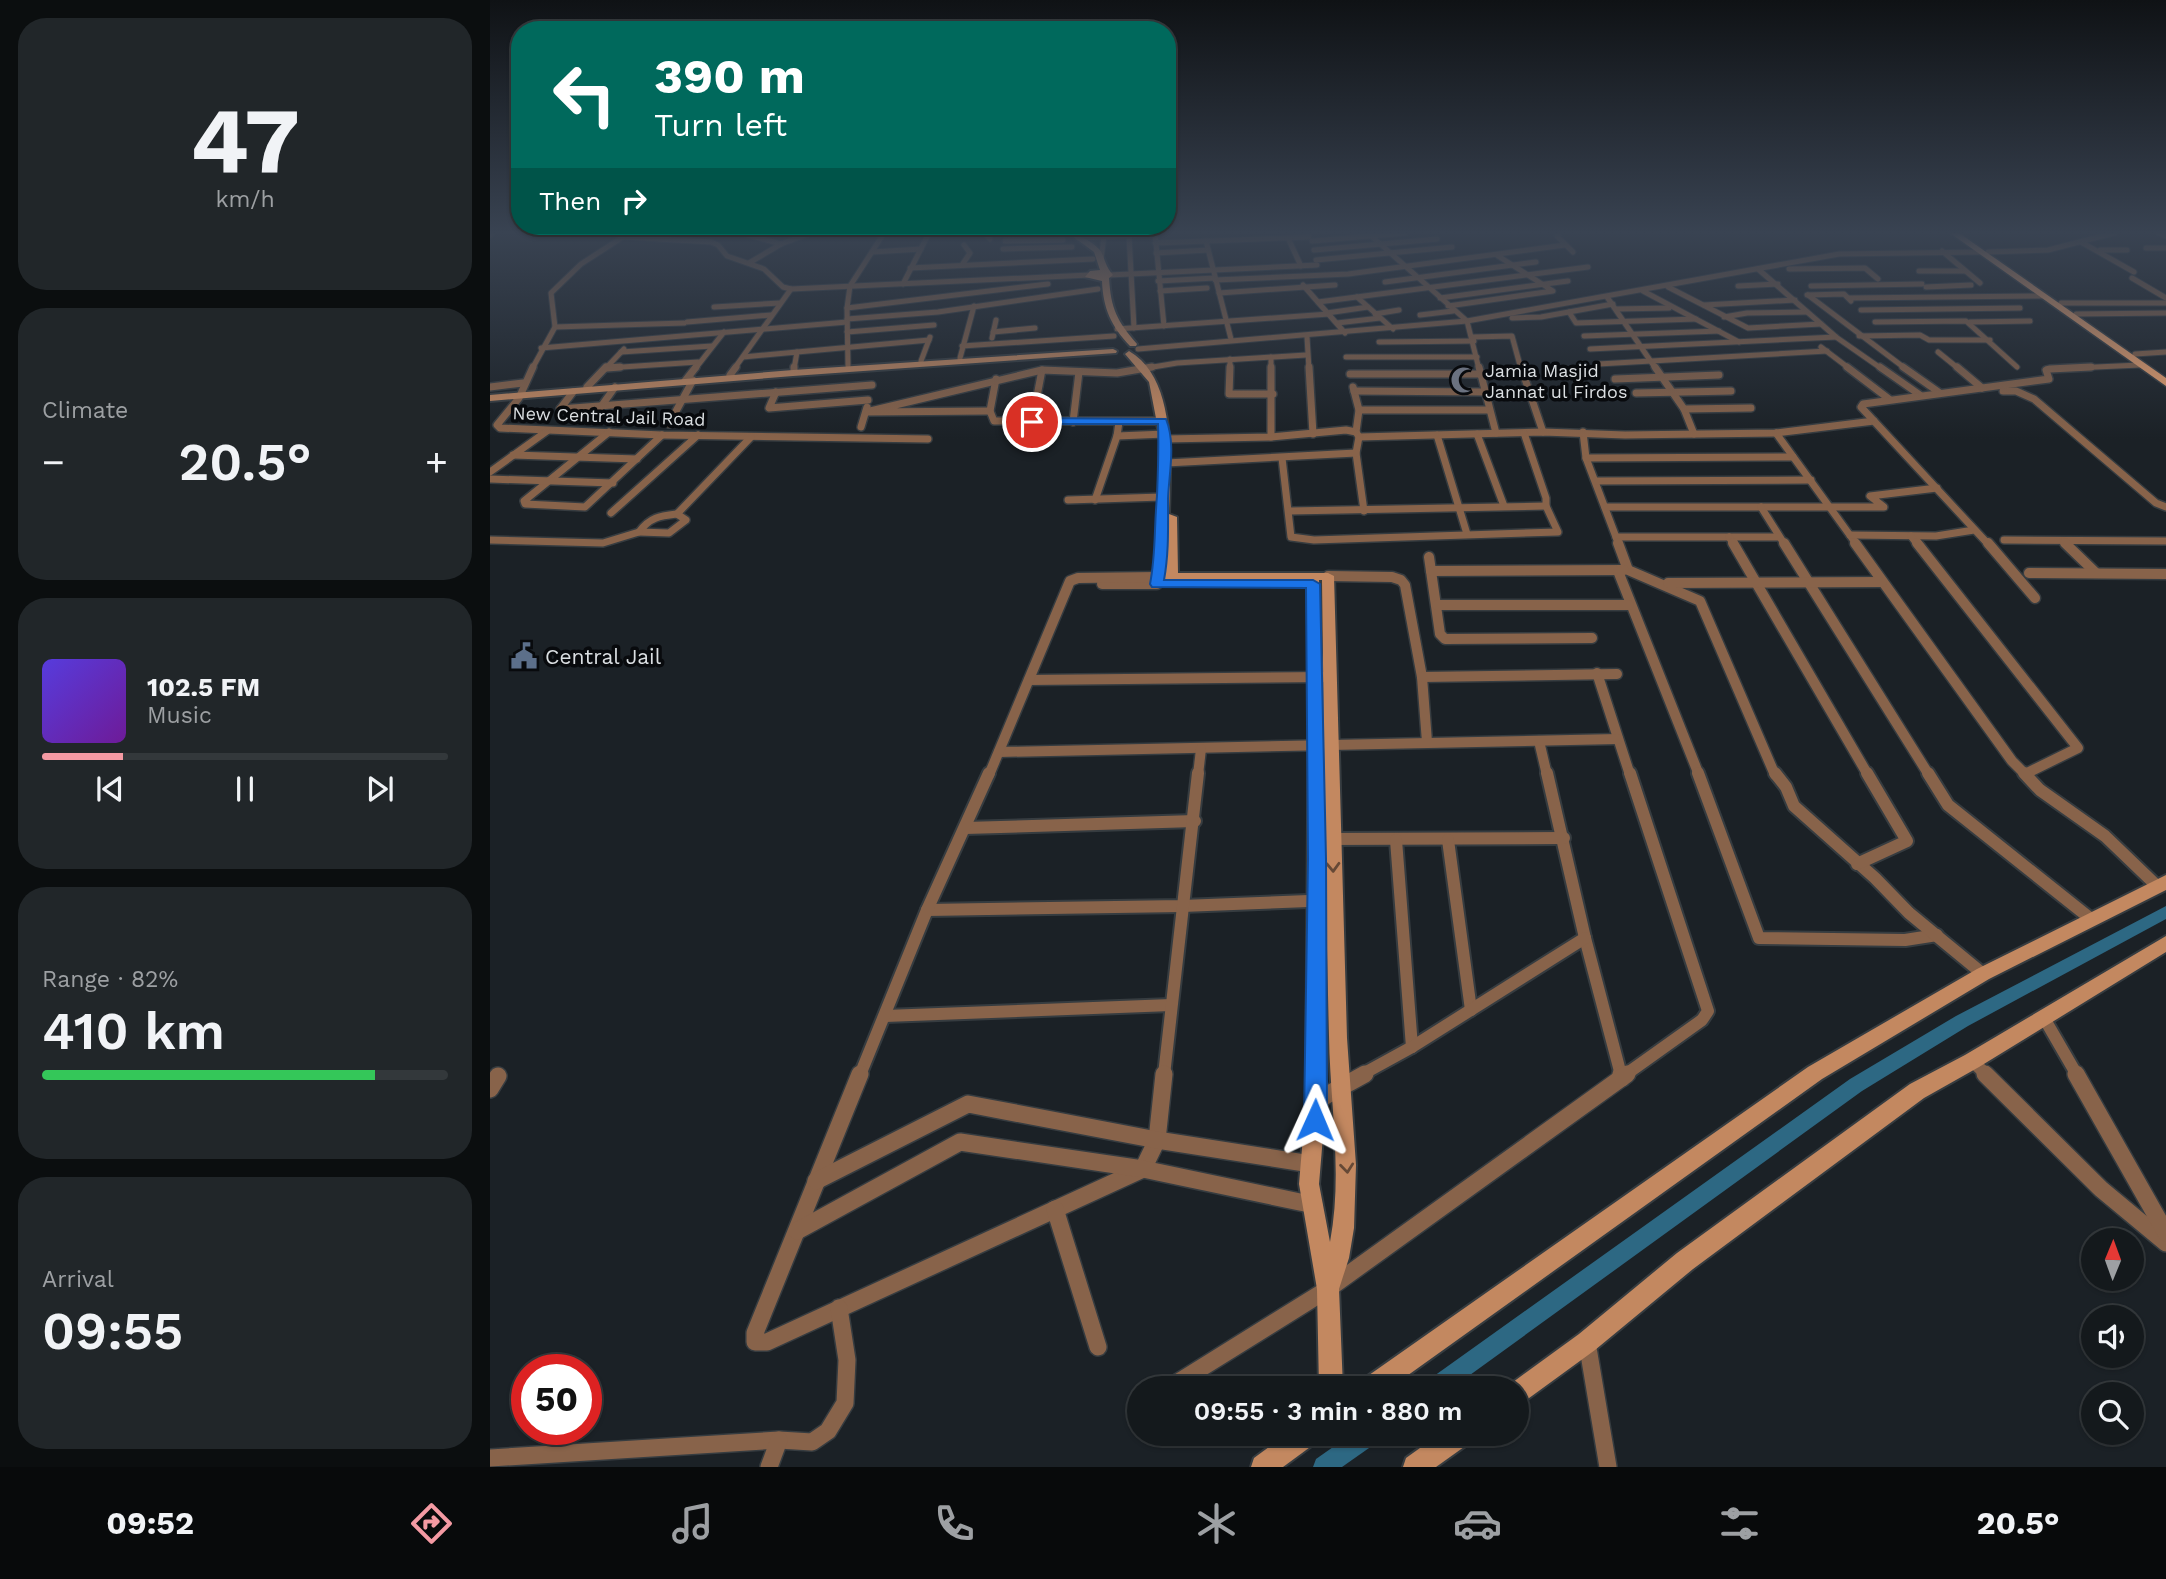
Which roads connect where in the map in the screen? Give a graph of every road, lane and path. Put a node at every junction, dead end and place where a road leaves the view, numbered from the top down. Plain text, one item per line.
1 (550, 301) edge
2 (848, 301) edge
3 (896, 301) edge
4 (1008, 301) edge
5 (1100, 301) edge
6 (1105, 301) edge
7 (1133, 301) edge
8 (1161, 301) edge
9 (1221, 301) edge
10 (1322, 301) edge
11 (1362, 301) edge
12 (1443, 301) edge
13 (1490, 301) edge
14 (1580, 301) edge
15 (1610, 301) edge
16 (1663, 301) edge
17 (1695, 301) edge
18 (1748, 301) edge
19 (1796, 301) edge
20 (1816, 301) edge
21 (1852, 301) edge
22 (1904, 301) edge
23 (1986, 301) edge
24 (2050, 301) edge
25 (2142, 301) edge
26 (1318, 302) joint
27 (780, 303) joint
28 (2061, 303) joint
29 (1702, 305) junction
30 (974, 306) junction
31 (1368, 307) junction
32 (1614, 307) junction
33 (1673, 307) junction
34 (847, 308) junction
35 (1450, 308) junction
36 (2020, 308) dead end
37 (1913, 309) junction
38 (1998, 309) junction
39 (1399, 310) dead end
40 (1861, 310) junction
41 (938, 312) junction
42 (1569, 312) junction
43 (1807, 312) junction
44 (2166, 313) edge
45 (1328, 314) junction
46 (2076, 314) junction
47 (771, 315) junction
48 (1420, 315) dead end
49 (1378, 316) junction
50 (1493, 316) junction
51 (1724, 317) junction
52 (1696, 319) junction
53 (996, 320) dead end
54 (847, 321) junction
55 (1466, 321) junction
56 (1624, 321) junction
57 (2015, 321) junction
58 (2030, 321) dead end
59 (1226, 322) junction
60 (1927, 322) junction
61 (1970, 322) junction
62 (685, 323) junction
63 (1337, 323) junction
64 (1821, 324) junction
65 (934, 325) junction
66 (1164, 326) junction
67 (555, 327) junction
68 (1035, 328) dead end
69 (1135, 328) junction
70 (1934, 328) dead end
71 (761, 329) junction
72 (1392, 329) junction
73 (993, 331) junction
74 (1719, 331) junction
75 (724, 332) junction
76 (846, 332) junction
77 (1345, 333) junction
78 (1631, 334) junction
79 (1941, 334) dead end
80 (668, 335) junction
81 (1584, 336) dead end
82 (1859, 336) junction
83 (1307, 337) junction
84 (1836, 337) junction
85 (633, 338) junction
86 (1231, 339) junction
87 (1249, 339) junction
88 (1473, 339) junction
89 (1810, 339) junction
90 (929, 340) junction
91 (1949, 340) junction
92 (1990, 340) junction
93 (1116, 341) junction
94 (1379, 342) dead end
95 (1741, 343) junction
96 (990, 344) junction
97 (712, 346) junction
98 (962, 346) junction
99 (846, 347) junction
100 (1642, 347) junction
101 (541, 348) junction
102 (1134, 349) junction
103 (1590, 349) dead end
104 (1827, 351) junction
105 (621, 352) junction
106 (797, 352) junction
107 (1938, 352) dead end
108 (2166, 353) edge
109 (2135, 354) junction
110 (1306, 355) junction
111 (1007, 356) junction
112 (743, 357) junction
113 (1271, 357) junction
114 (1477, 357) junction
115 (960, 358) junction
116 (1230, 359) junction
117 (921, 360) junction
118 (1651, 361) junction
119 (698, 362) junction
120 (906, 363) junction
121 (1598, 364) dead end
122 (2140, 365) junction
123 (848, 366) junction
124 (876, 367) junction
125 (1147, 367) junction
126 (2017, 367) dead end
127 (607, 368) junction
128 (794, 370) junction
129 (1042, 370) junction
130 (1079, 372) junction
131 (765, 373) junction
132 (1350, 374) junction
133 (1480, 374) junction
134 (730, 375) junction
135 (1719, 375) dead end
136 (2166, 376) edge
137 (1661, 377) junction
138 (996, 379) junction
139 (1615, 379) dead end
140 (688, 380) junction
141 (523, 383) junction
142 (2166, 383) edge
143 (872, 385) junction
144 (490, 387) edge
145 (587, 387) junction
146 (615, 387) junction
147 (1982, 388) junction
148 (1354, 391) junction
149 (1731, 391) dead end
150 (573, 392) junction
151 (1486, 392) junction
152 (1671, 392) junction
153 (776, 393) junction
154 (1636, 393) dead end
155 (1940, 393) junction
156 (1273, 394) junction
157 (521, 395) junction
158 (1924, 395) junction
159 (490, 398) edge
160 (1889, 399) junction
161 (683, 400) junction
162 (868, 400) junction
163 (910, 402) junction
164 (600, 408) junction
165 (1751, 408) dead end
166 (1684, 409) junction
167 (1359, 410) junction
168 (1489, 410) junction
169 (906, 411) junction
170 (990, 411) junction
171 (866, 412) junction
172 (1163, 421) junction
173 (1874, 421) junction
174 (1032, 422) junction
175 (1073, 422) junction
176 (1119, 422) junction
177 (669, 424) dead end
178 (862, 427) dead end
179 (548, 431) junction
180 (609, 432) junction
181 (1544, 432) junction
182 (1583, 432) junction
183 (1496, 433) junction
184 (1524, 433) junction
185 (1776, 433) junction
186 (1313, 434) junction
187 (1477, 434) junction
188 (1694, 434) junction
189 (662, 435) junction
190 (698, 435) junction
191 (1357, 435) junction
192 (1437, 435) junction
193 (751, 436) junction
194 (1117, 436) junction
195 (1168, 437) junction
196 (1271, 437) junction
197 (928, 439) dead end
198 (1356, 453) junction
199 (513, 455) junction
200 (579, 457) junction
201 (1793, 457) junction
202 (1282, 458) junction
203 (1586, 458) junction
204 (637, 459) junction
205 (1170, 463) junction
206 (490, 472) edge
207 (490, 479) edge
208 (550, 480) junction
209 (1811, 480) junction
210 (1596, 481) junction
211 (613, 482) junction
212 (1937, 488) junction
213 (1162, 497) junction
214 (1068, 500) dead end
215 (1095, 500) junction
216 (1504, 506) junction
217 (1546, 506) junction
218 (1831, 506) junction
219 (1605, 507) junction
220 (1761, 507) junction
221 (2163, 507) edge
222 (1459, 508) junction
223 (1364, 510) junction
224 (1290, 511) junction
225 (611, 513) dead end
226 (677, 514) junction
227 (1974, 530) junction
228 (639, 532) junction
229 (1467, 534) junction
230 (1850, 535) junction
231 (1911, 536) junction
232 (1616, 537) junction
233 (1729, 537) junction
234 (1779, 537) junction
235 (490, 540) edge
236 (2004, 540) dead end
237 (2063, 541) junction
238 (2166, 541) edge
239 (1429, 557) dead end
240 (1431, 571) junction
241 (1623, 571) junction
242 (2029, 573) dead end
243 (2096, 573) junction
244 (2166, 574) edge
245 (1165, 580) junction
246 (1320, 580) junction
247 (1754, 582) junction
248 (1809, 582) junction
249 (1882, 582) junction
250 (1662, 583) junction
251 (2035, 598) dead end
252 (1437, 605) junction
253 (1629, 605) junction
254 (1592, 638) dead end
255 (1597, 673) junction
256 (1616, 674) dead end
257 (1323, 677) junction
258 (1422, 677) junction
259 (1029, 680) junction
260 (1618, 739) junction
261 (1539, 741) junction
262 (1427, 742) junction
263 (1323, 747) junction
264 (1201, 748) junction
265 (999, 752) junction
266 (2025, 774) junction
267 (1195, 821) junction
268 (965, 828) junction
269 (1564, 838) junction
270 (1325, 839) junction
271 (1396, 840) junction
272 (1448, 840) junction
273 (1857, 864) junction
274 (2162, 884) edge
275 (1326, 900) junction
276 (1184, 906) junction
277 (927, 910) junction
278 (2091, 919) junction
279 (1937, 935) junction
280 (1585, 938) junction
281 (2166, 943) edge
282 (1983, 974) junction
283 (1171, 1005) junction
284 (1471, 1010) junction
285 (885, 1016) junction
286 (2044, 1018) junction
287 (1412, 1047) junction
288 (1972, 1061) junction
289 (1622, 1078) junction
290 (1339, 1088) junction
291 (1316, 1101) junction
292 (1157, 1140) junction
293 (1311, 1164) junction
294 (1143, 1169) junction
295 (816, 1181) junction
296 (1314, 1205) junction
297 (1055, 1209) junction
298 (797, 1231) junction
299 (2166, 1233) edge
300 (2166, 1243) edge
301 (1328, 1289) junction
302 (839, 1308) junction
303 (1587, 1342) junction
304 (1098, 1347) dead end
305 (1188, 1376) edge
306 (1331, 1376) edge
307 (1387, 1376) edge
308 (1529, 1384) edge
309 (779, 1440) junction
310 (1291, 1446) edge
311 (1444, 1446) edge
312 (490, 1458) edge
313 (769, 1467) edge
314 (1263, 1467) edge
315 (1415, 1467) edge
316 (1608, 1467) edge

1 - 67 street
2 - 34 street
3 - 34 street
4 - 30 street
5 - 93 main road
6 - 93 main road
7 - 69 street
8 - 66 street
9 - 59 street
10 - 26 street
11 - 31 street
12 - 35 street
13 - 35 street
14 - 50 street
15 - 32 street
16 - 33 street
17 - 29 street
18 - 29 street
19 - 43 street
20 - 82 street
21 - 40 street
22 - 37 street
23 - 38 street
24 - 122 main road
25 - 28 street
26 - 45 street
27 - 47 street
27 - 62 street
28 - 46 main road
29 - 51 street
30 - 41 street
30 - 98 street
31 - 45 street
31 - 49 street
32 - 33 street
32 - 42 street
32 - 56 street
33 - 52 street
34 - 54 street
35 - 48 street
35 - 55 street
36 - 38 street
37 - 38 street
37 - 40 street
37 - 60 street
38 - 57 street
39 - 49 street
40 - 60 street
41 - 54 street
41 - 65 street
42 - 50 street
42 - 56 street
43 - 51 street
43 - 64 street
44 - 46 street
45 - 59 street
45 - 63 street
46 - 109 main road
47 - 62 street
47 - 71 street
49 - 63 street
49 - 72 street
50 - 55 street
51 - 64 street
52 - 56 street
52 - 74 street
53 - 73 street
54 - 71 street
54 - 76 street
55 - 72 street
55 - 88 street
56 - 78 street
57 - 58 street
57 - 61 street
59 - 66 street
59 - 86 street
60 - 61 street
60 - 70 street
61 - 92 street
62 - 67 street
62 - 80 street
63 - 77 street
64 - 84 street
65 - 76 street
65 - 90 street
66 - 69 street
67 - 101 street, New Central Jail Road
68 - 73 street
69 - 93 street
71 - 75 street
71 - 112 street
72 - 77 street
73 - 96 street
74 - 78 street
74 - 95 street
75 - 80 street
75 - 97 street
76 - 99 street
77 - 83 street
77 - 87 street
78 - 81 street
78 - 100 street
79 - 91 street
80 - 85 street
82 - 91 street
82 - 155 street
83 - 87 street
83 - 110 street
84 - 89 street
84 - 158 street
85 - 101 street
85 - 105 street
86 - 87 street
86 - 102 street
87 - 102 street
88 - 94 street
88 - 114 street
88 - 181 street
89 - 95 street
89 - 104 street
90 - 99 street
90 - 117 street
91 - 92 street
92 - 126 street
93 - 96 street
93 - 102 main road
93 - 102 main road
93 - 111 main road
95 - 100 street
96 - 98 street
97 - 105 street
97 - 119 street
98 - 115 street
99 - 106 street
99 - 123 street
100 - 103 street
100 - 118 street
101 - 141 street, New Central Jail Road
102 - 125 main road
104 - 118 street
104 - 160 street
105 - 127 street
106 - 112 street
106 - 128 street
107 - 147 street
108 - 109 street
109 - 136 main road
110 - 113 street
110 - 186 street
111 - 115 main road
111 - 120 main road
112 - 134 street
113 - 116 street
113 - 156 street
114 - 132 street
114 - 133 street
115 - 117 main road
116 - 125 street
116 - 156 street
117 - 120 main road
118 - 121 street
118 - 137 street
119 - 127 street
119 - 140 street
120 - 123 main road
120 - 124 main road
122 - 142 main road
122 - 147 street
123 - 128 main road
124 - 131 main road
124 - 143 street
125 - 130 street
125 - 172 main road
125 - 195 main road
127 - 145 street
128 - 131 main road
129 - 130 street
129 - 138 street
129 - 174 street
130 - 175 street
131 - 134 main road
131 - 140 main road
132 - 133 street
132 - 148 street
133 - 151 street
134 - 140 main road
135 - 137 street
137 - 139 street
137 - 152 street
138 - 163 street
138 - 170 street
140 - 145 main road
140 - 146 main road
140 - 161 street
141 - 144 street
141 - 157 street, New Central Jail Road
143 - 153 street
143 - 162 street
145 - 157 main road
146 - 150 main road
146 - 164 street
147 - 155 street
148 - 151 street
148 - 167 street
149 - 152 street
150 - 157 main road
150 - 164 street
151 - 168 street
152 - 154 street
152 - 166 street
153 - 161 street
153 - 162 street
155 - 158 street
156 - 196 street
157 - 159 main road
157 - 179 street, New Central Jail Road
158 - 160 street
158 - 221 street
160 - 173 street
161 - 164 street
161 - 177 street
162 - 171 street
163 - 169 street
163 - 171 street
165 - 166 street
166 - 188 street
167 - 168 street
167 - 191 street
168 - 183 street
169 - 170 street
169 - 171 street
170 - 174 street
171 - 178 street
172 - 176 street
172 - 195 main road
173 - 185 street
173 - 212 street
174 - 175 street
175 - 176 street
176 - 194 street
179 - 180 street, New Central Jail Road
179 - 199 street
180 - 189 street, New Central Jail Road
180 - 200 street
181 - 182 street
181 - 184 street
182 - 188 street
182 - 203 street
183 - 184 street
183 - 187 street
184 - 217 street
185 - 188 street
185 - 201 street
186 - 191 street
186 - 196 street
187 - 192 street
187 - 216 street
189 - 190 street, New Central Jail Road
189 - 204 street
190 - 193 street, New Central Jail Road
190 - 225 street
191 - 192 street
191 - 198 street
192 - 222 street
193 - 197 street, New Central Jail Road
193 - 226 street
194 - 195 street
194 - 215 street
195 - 196 street
195 - 205 main road
198 - 202 street
198 - 223 street
199 - 200 street
199 - 206 street
200 - 204 street
200 - 208 street
201 - 203 street
201 - 209 street
202 - 205 street
202 - 224 street
203 - 210 street
204 - 211 street
205 - 213 main road
205 - 245 main road
207 - 208 street
208 - 211 street
208 - 211 street
209 - 210 street
209 - 218 street
210 - 219 street
212 - 218 street
212 - 227 street
213 - 215 street
213 - 245 main road
214 - 215 street
216 - 217 street
216 - 222 street
217 - 229 street
218 - 220 street
218 - 230 street
219 - 220 street
219 - 232 street
220 - 234 street
222 - 223 street
222 - 229 street
223 - 224 street
224 - 229 street
226 - 228 street
226 - 228 street
227 - 231 street
227 - 251 street
228 - 235 street
230 - 231 street
230 - 249 street
231 - 266 street
232 - 233 street
232 - 241 street
233 - 234 street
233 - 247 street
234 - 248 street
236 - 237 street
237 - 238 street
237 - 243 street
239 - 240 street
240 - 241 street
240 - 252 street
241 - 250 street
241 - 253 street
242 - 243 street
243 - 244 street
245 - 246 main road
245 - 259 street
246 - 257 main road
246 - 258 street
247 - 248 street
247 - 250 street
247 - 273 street
248 - 249 street
248 - 278 street
249 - 266 street
250 - 273 street
252 - 253 street
252 - 254 street
253 - 279 street
255 - 256 street
255 - 258 street
255 - 260 street
257 - 259 street
257 - 263 main road
258 - 262 street
259 - 265 street
260 - 261 street
260 - 289 street
261 - 262 street
261 - 269 street
262 - 263 street
263 - 264 street
263 - 270 main road
264 - 265 street
264 - 267 street
265 - 268 street
266 - 274 street
267 - 268 street
267 - 276 street
268 - 277 street
269 - 272 street
269 - 280 street
270 - 271 street
270 - 275 main road
271 - 272 street
271 - 287 street
272 - 284 street
273 - 279 street
274 - 278 main road
275 - 276 street
275 - 290 main road
275 - 291 main road
276 - 277 street
276 - 283 street
277 - 285 street
278 - 282 main road
279 - 282 street
280 - 284 street
280 - 289 street
281 - 286 main road
282 - 307 main road
283 - 285 street
283 - 292 street
284 - 287 street
285 - 295 street
286 - 288 main road
286 - 299 street
287 - 290 street
288 - 300 street
288 - 303 main road
289 - 301 street
290 - 291 street
290 -> 301 main road
291 - 293 main road
292 - 293 street
292 - 294 street
292 - 295 street
293 - 296 main road
294 - 296 street
294 - 297 street
294 - 298 street
295 - 298 street
296 - 301 main road
297 - 302 street
297 - 304 street
298 - 302 street
301 - 305 street
301 - 306 main road
302 - 309 street
303 - 308 main road
303 - 316 street
309 - 312 street
309 - 313 street
310 - 314 main road
311 - 315 main road

